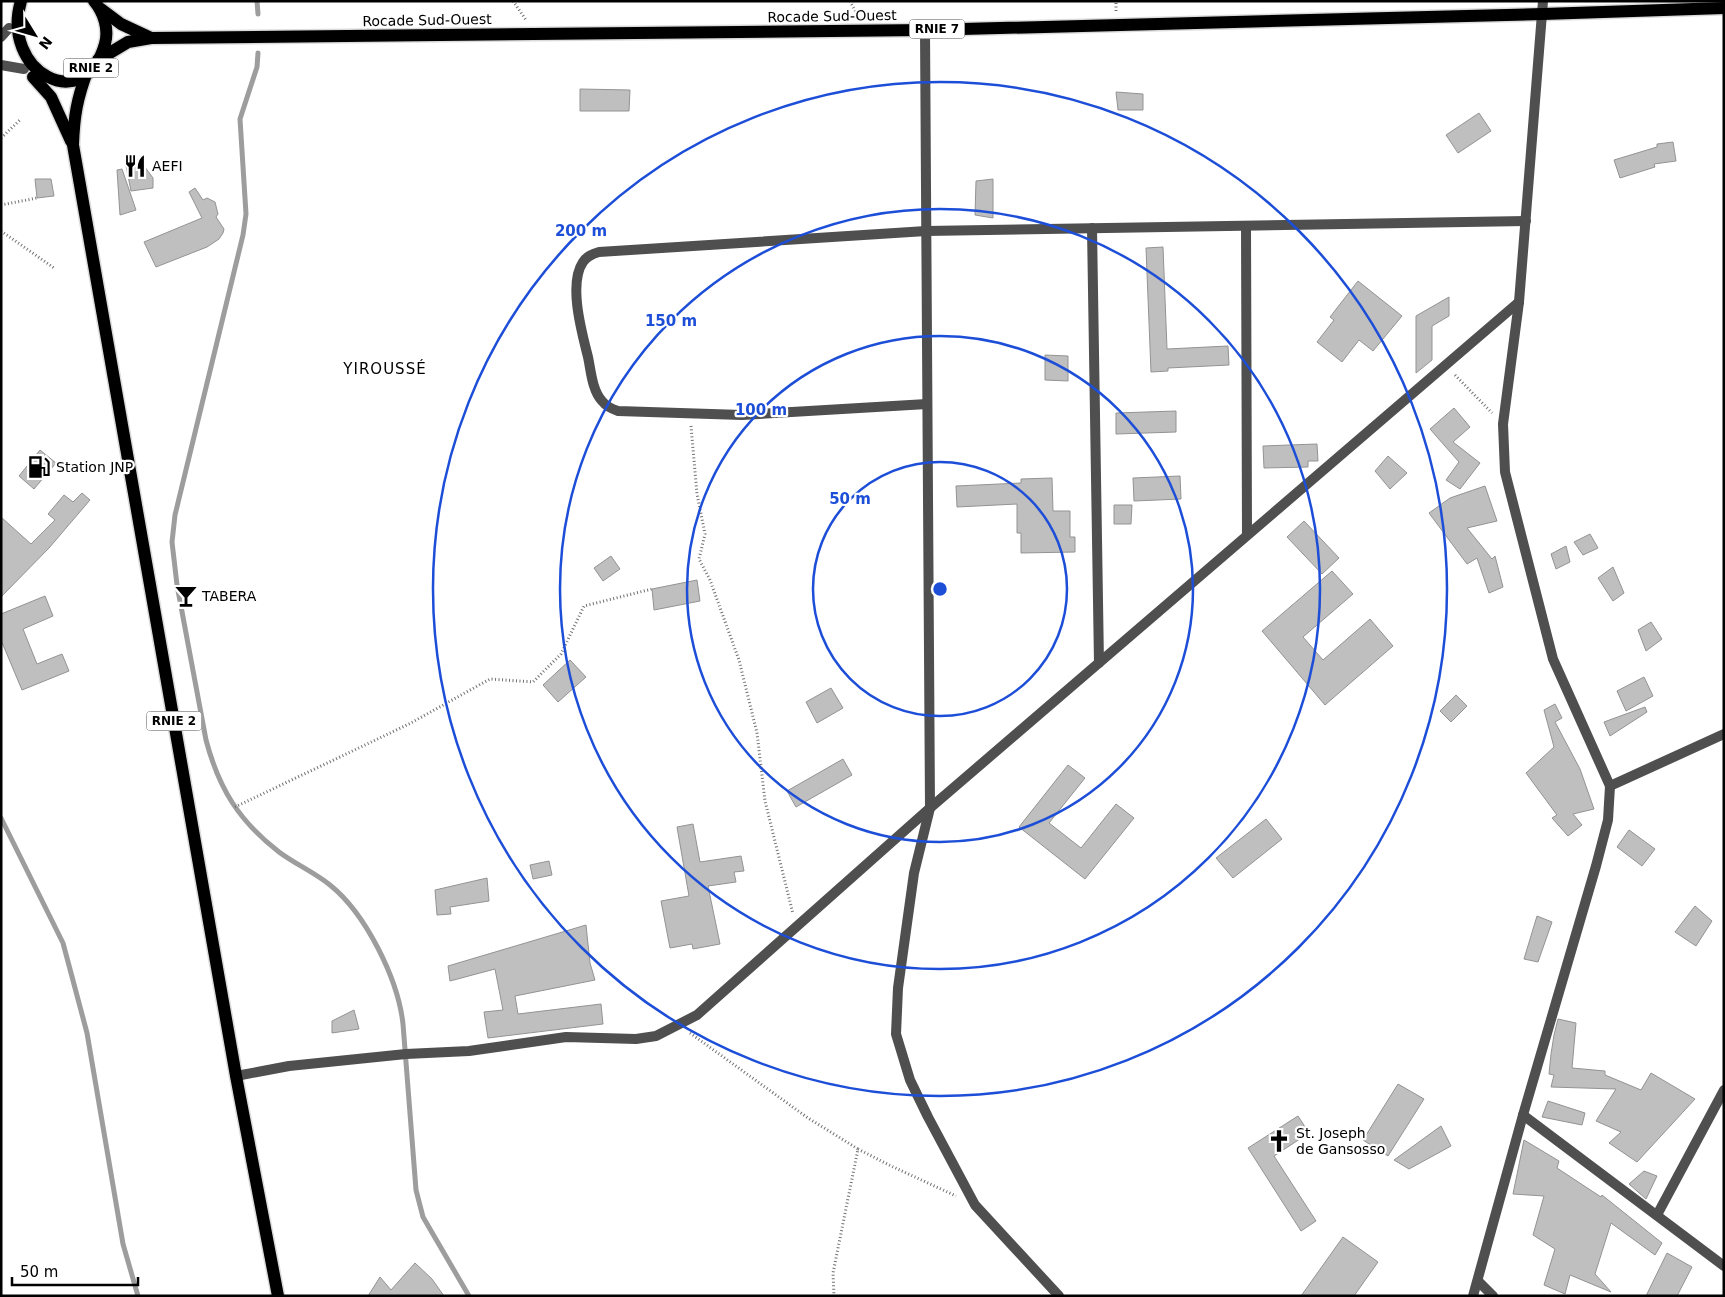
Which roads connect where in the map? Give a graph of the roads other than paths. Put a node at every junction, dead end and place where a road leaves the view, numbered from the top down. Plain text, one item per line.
1 (21, 1) edge
2 (97, 5) edge
3 (1543, 8) edge
4 (1724, 8) edge
5 (925, 30) junction
6 (5, 32) edge
7 (151, 38) junction
8 (98, 60) junction
9 (1, 65) edge
10 (28, 72) junction
11 (87, 72) junction
12 (73, 145) junction
13 (1526, 221) junction
14 (1246, 226) junction
15 (1092, 228) junction
16 (926, 231) junction
17 (1519, 302) junction
18 (927, 404) junction
19 (1247, 536) junction
20 (1099, 663) junction
21 (1724, 734) edge
22 (1610, 786) junction
23 (930, 808) junction
24 (236, 1076) junction
25 (1724, 1090) edge
26 (1523, 1114) junction
27 (1657, 1215) junction
28 (1724, 1266) edge
29 (1478, 1281) junction
30 (278, 1296) edge
31 (1058, 1296) edge
32 (1474, 1296) edge
33 (1493, 1296) edge

1 - 6 main road, RNIE 2
2 - 7 main road, Rocade Sud-Ouest
2 - 8 main road, RNIE 2
3 - 4 main road, Rocade Sud-Ouest / RNIE 7
3 - 5 main road, Rocade Sud-Ouest / RNIE 7
3 - 13 street
5 - 7 main road, Rocade Sud-Ouest / RNIE 7
5 - 16 street
6 - 10 main road, RNIE 2
7 - 8 main road, Rocade Sud-Ouest
8 - 11 main road, RNIE 2
9 - 10 street
10 - 11 main road, RNIE 2
10 - 12 main road, RNIE 2
11 - 12 main road, RNIE 2
12 - 24 main road, RNIE 2
13 - 14 street
13 - 17 street
14 - 15 street
14 - 19 street
15 - 16 street
15 - 20 street
16 - 18 street
16 - 18 street
17 - 19 street
17 - 22 street
18 - 23 street
19 - 20 street
20 - 23 street
21 - 22 street
22 - 26 street
23 - 24 street
23 - 31 street
24 - 30 main road, RNIE 2
25 - 27 street
26 - 27 street
26 - 29 street
27 - 28 street
29 - 32 street
29 - 33 street

